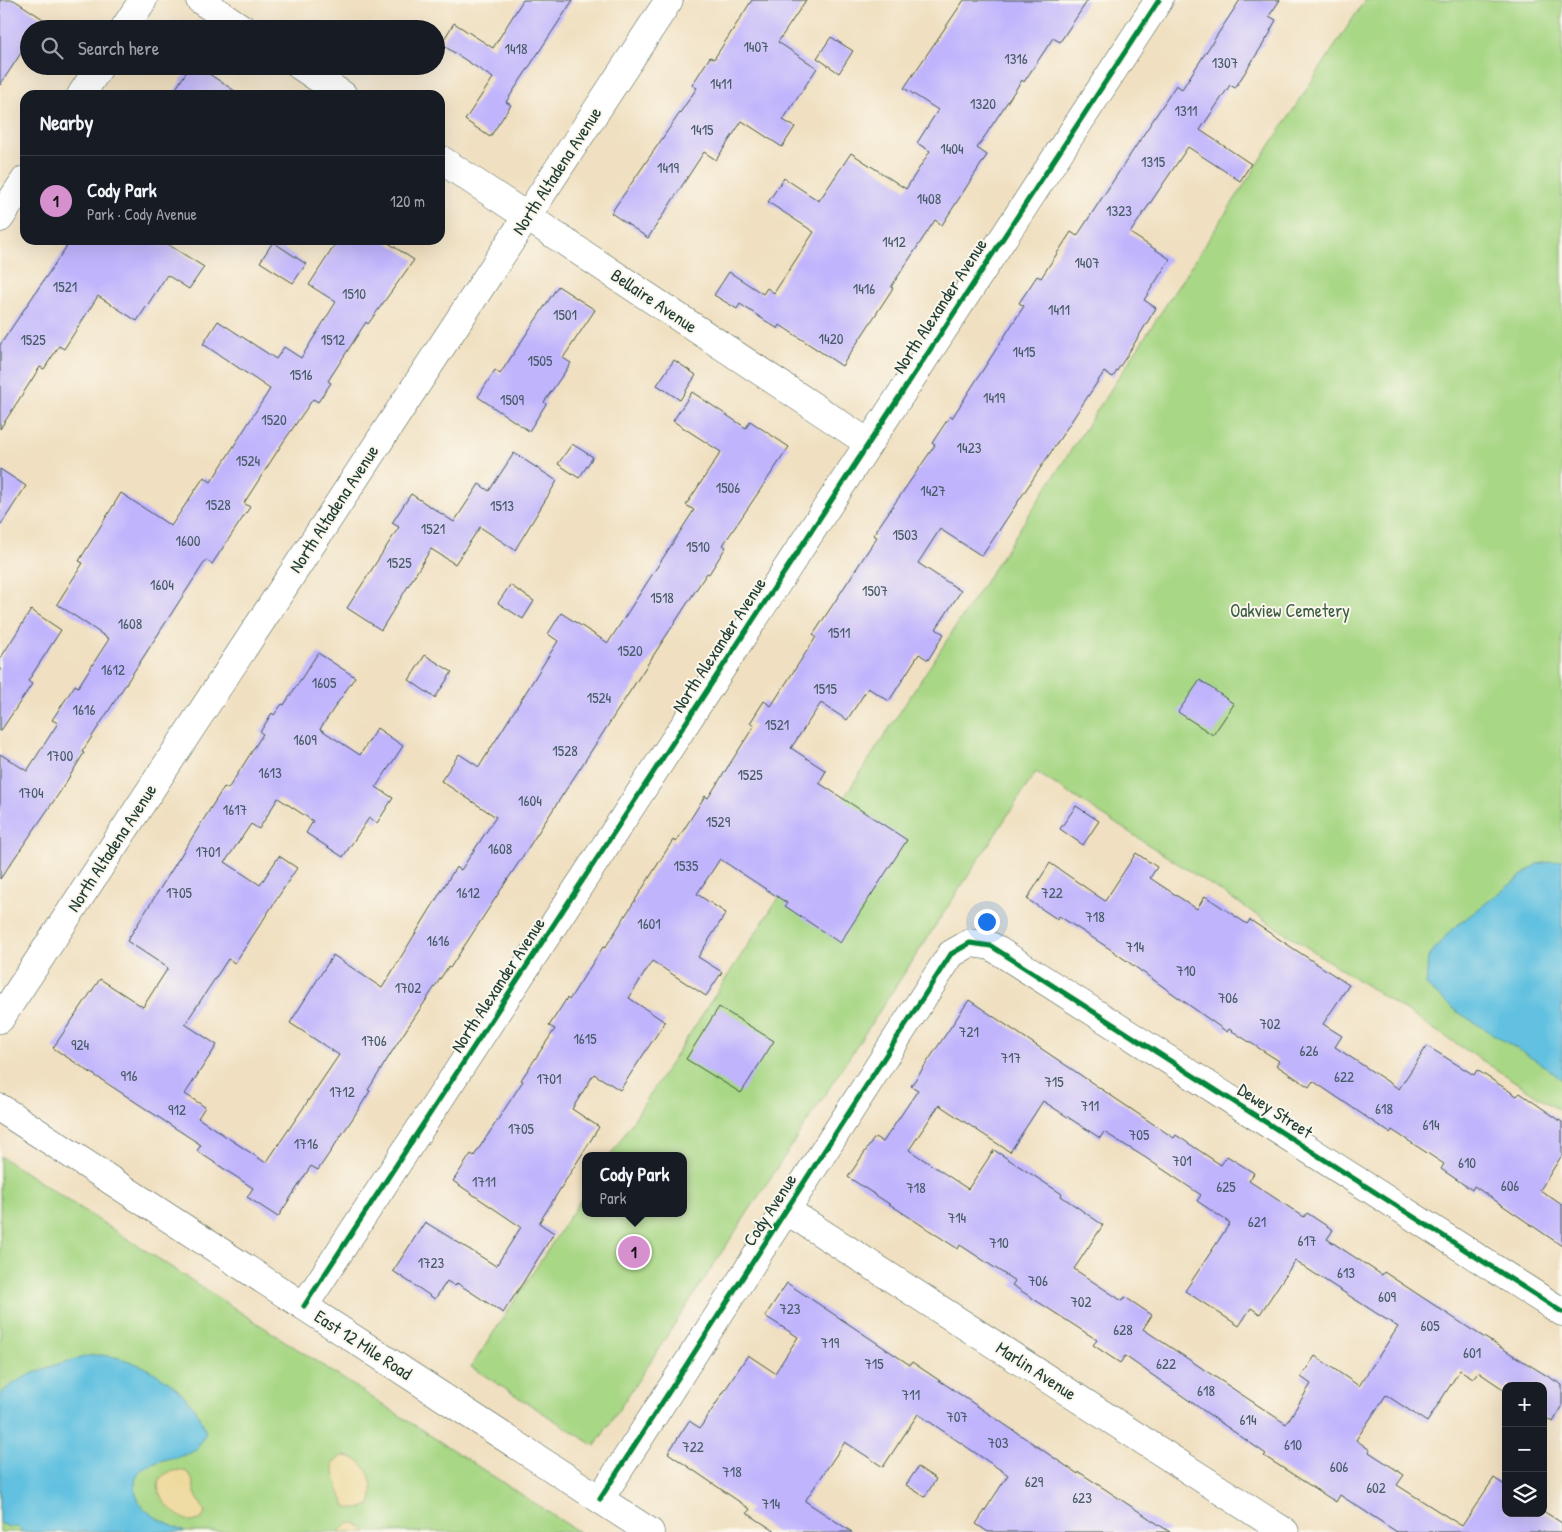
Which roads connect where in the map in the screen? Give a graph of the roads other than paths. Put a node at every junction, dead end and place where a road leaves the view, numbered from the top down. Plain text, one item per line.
1 (143, 0) edge
2 (200, 0) edge
3 (669, 0) edge
4 (1159, 0) edge
5 (130, 20) edge
6 (230, 20) edge
7 (94, 75) edge
8 (313, 75) edge
9 (84, 90) edge
10 (336, 90) edge
11 (445, 162) edge
12 (20, 188) edge
13 (527, 217) junction
14 (0, 218) edge
15 (867, 442) junction
16 (970, 943) joint
17 (0, 1019) edge
18 (0, 1108) edge
19 (786, 1210) junction
20 (304, 1306) junction
21 (1562, 1312) edge
22 (600, 1499) junction
23 (650, 1532) edge
24 (1285, 1532) edge

1 - 5 street
2 - 6 street
3 - 13 street, North Altadena Avenue
4 - 15 street, North Alexander Avenue
7 - 9 street
8 - 10 street
11 - 13 street, Bellaire Avenue
12 - 14 street
13 - 15 street, Bellaire Avenue
13 - 17 street, North Altadena Avenue
15 - 20 street, North Alexander Avenue
16 - 19 street, Cody Avenue
16 - 21 street, Dewey Street
18 - 20 street, East 12 Mile Road
19 - 22 street, Cody Avenue
19 - 24 street, Marlin Avenue
20 - 22 street, East 12 Mile Road
22 - 23 street, East 12 Mile Road

